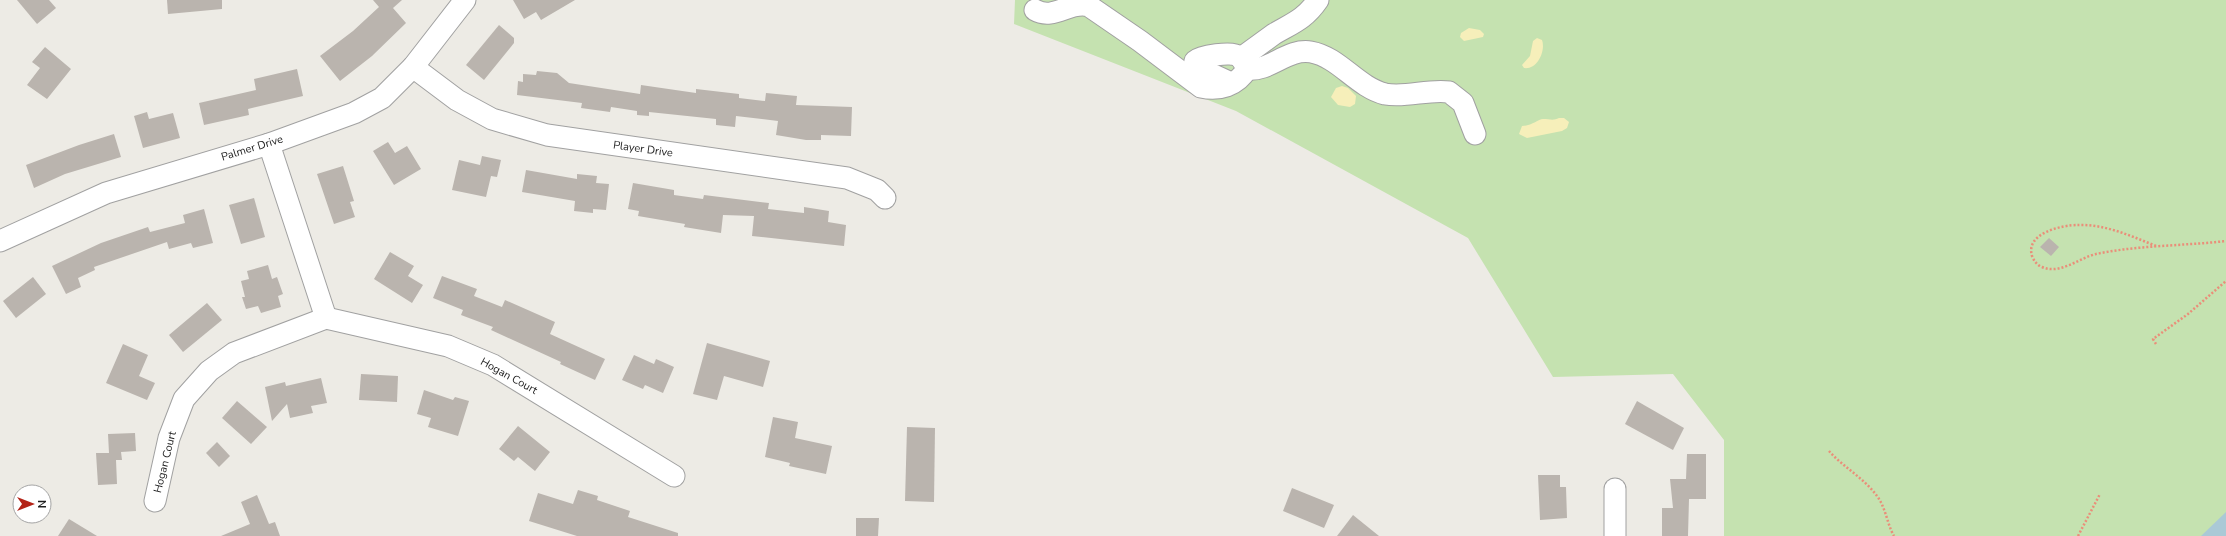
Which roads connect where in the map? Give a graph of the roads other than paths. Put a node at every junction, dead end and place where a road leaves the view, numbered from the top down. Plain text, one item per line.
1 (465, 0) edge
2 (1318, 0) edge
3 (1035, 10) dead end
4 (1244, 64) junction
5 (414, 67) junction
6 (1231, 84) junction
7 (1475, 134) dead end
8 (269, 144) junction
9 (885, 198) dead end
10 (0, 241) edge
11 (326, 318) junction
12 (674, 476) dead end
13 (1615, 489) dead end
14 (155, 501) dead end
15 (1615, 536) edge

1 - 5 street, Palmer Drive
2 - 4 street
3 - 6 street
4 - 6 street
4 - 6 street
4 - 7 street
5 - 8 street, Palmer Drive
5 - 9 street, Player Drive
8 - 10 street, Palmer Drive
8 - 11 street
11 - 12 street, Hogan Court
11 - 14 street, Hogan Court
13 - 15 street

